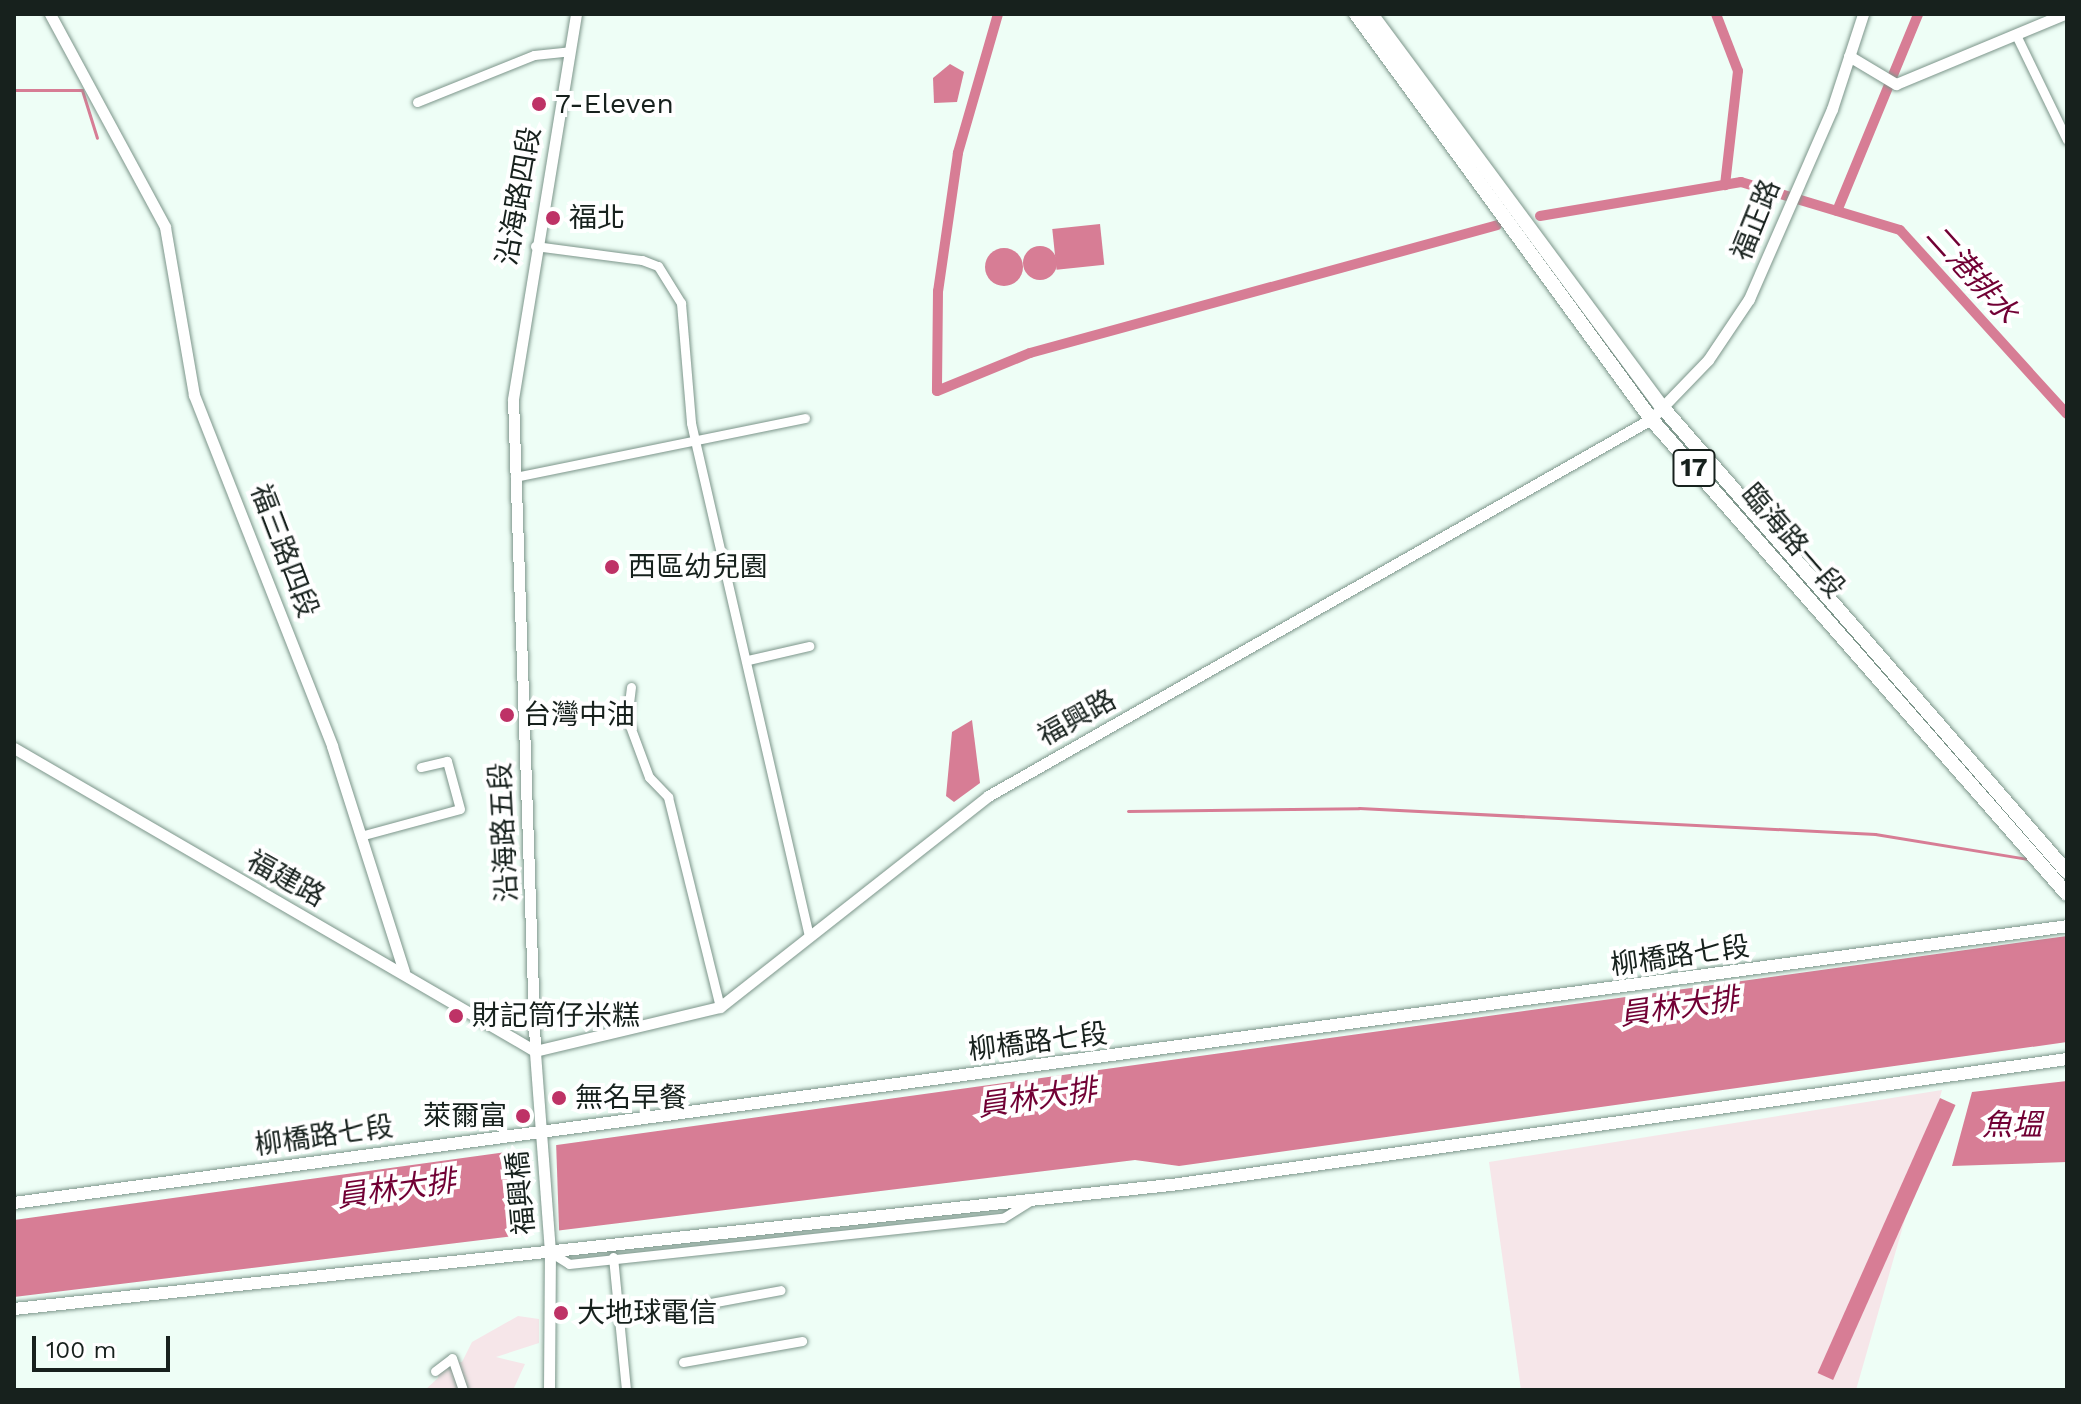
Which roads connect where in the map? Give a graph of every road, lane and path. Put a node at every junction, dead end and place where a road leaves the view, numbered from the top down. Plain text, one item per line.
1 (50, 14) edge
2 (576, 14) edge
3 (1356, 14) edge
4 (1371, 14) edge
5 (1863, 14) edge
6 (2064, 14) edge
7 (2017, 37) junction
8 (570, 51) junction
9 (1849, 56) junction
10 (417, 102) dead end
11 (2067, 140) edge
12 (534, 245) junction
13 (518, 340) joint
14 (1663, 408) junction
15 (805, 418) dead end
16 (1651, 419) junction
17 (695, 441) junction
18 (515, 477) junction
19 (809, 646) dead end
20 (748, 660) junction
21 (631, 687) dead end
22 (14, 748) edge
23 (421, 767) dead end
24 (364, 835) junction
25 (2067, 872) edge
26 (2067, 894) edge
27 (2067, 926) edge
28 (809, 936) junction
29 (404, 972) junction
30 (720, 1007) junction
31 (535, 1051) junction
32 (2067, 1059) edge
33 (540, 1137) junction
34 (1032, 1200) junction
35 (14, 1203) edge
36 (550, 1252) junction
37 (613, 1257) junction
38 (781, 1290) dead end
39 (694, 1306) dead end
40 (14, 1309) edge
41 (802, 1341) dead end
42 (683, 1362) dead end
43 (435, 1371) dead end
44 (463, 1390) edge
45 (549, 1390) edge
46 (626, 1390) edge

1 - 24 street, 福三路四段
2 - 8 street, 沿海路四段
3 - 16 main road, 臨海路一段 / 17
4 - 14 main road, 臨海路一段 / 17
5 - 9 street, 福正路
6 - 7 street
7 - 9 street
7 - 11 street
8 - 10 street
8 - 12 street, 沿海路四段
9 - 14 street, 福正路
12 - 13 street, 沿海路四段
12 - 17 street
13 - 18 street, 沿海路五段
14 - 16 street, 福正路
14 - 25 main road, 臨海路一段 / 17
15 - 17 street
16 - 26 main road, 臨海路一段 / 17
16 - 28 street, 福興路
17 - 18 street
17 - 20 street
18 - 31 street, 沿海路五段
19 - 20 street
20 - 28 street
21 - 30 street
22 - 29 street, 福建路
23 - 24 street
24 - 29 street, 福三路四段
27 - 33 main road, 柳橋路七段
28 - 30 street, 福興路
29 - 31 street, 福建路
30 - 31 street, 福興路
31 - 33 street, 沿海路五段
32 - 34 main road
33 - 35 main road, 柳橋路七段
33 - 36 street, 福興橋
34 - 36 main road
34 - 37 street
36 - 37 street
36 - 40 main road
36 - 45 street
37 - 46 street
38 - 39 street
41 - 42 street
43 - 44 street

